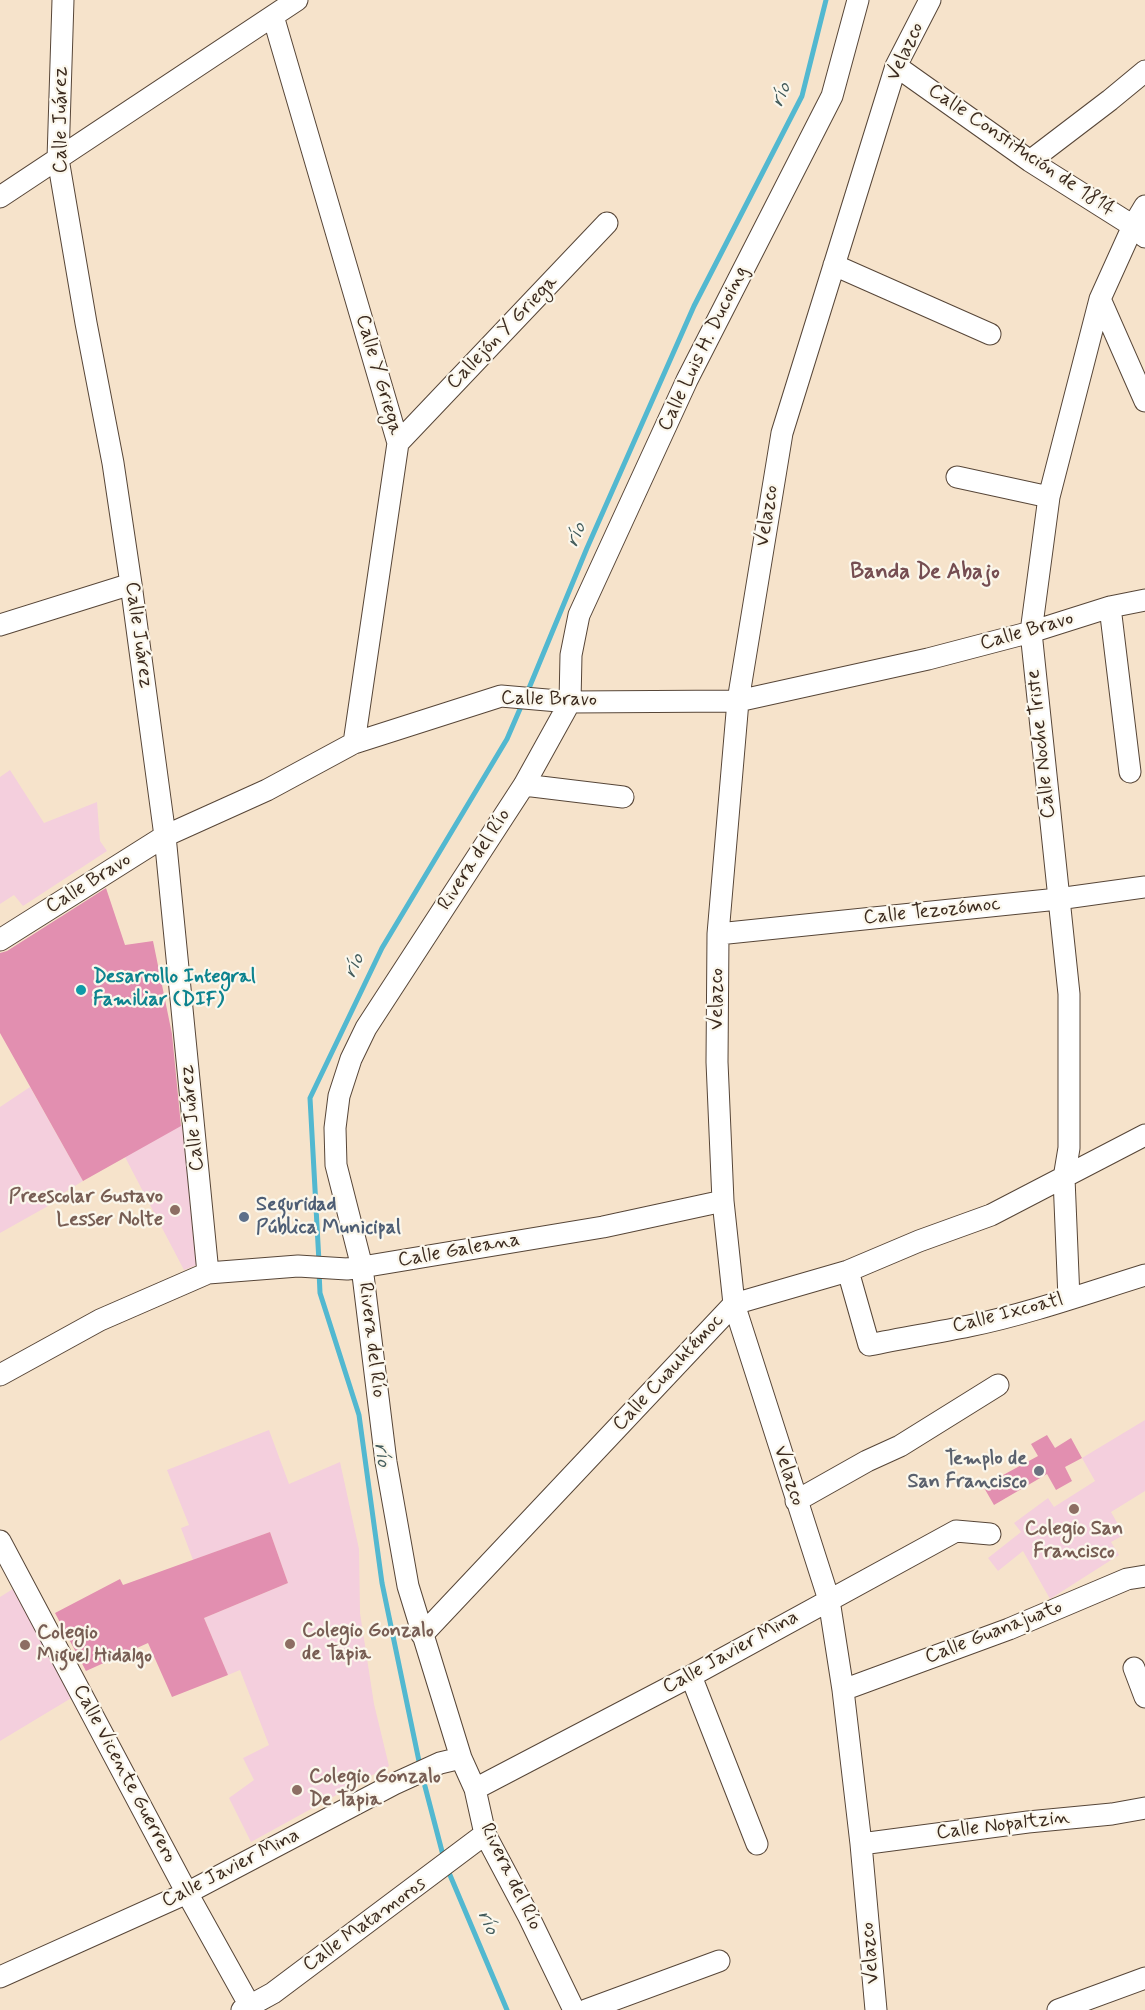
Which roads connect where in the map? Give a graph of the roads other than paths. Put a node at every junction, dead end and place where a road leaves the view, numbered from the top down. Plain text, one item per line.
1 (63, 0) edge
2 (297, 0) edge
3 (858, 0) edge
4 (930, 0) edge
5 (273, 16) junction
6 (896, 66) junction
7 (1145, 71) edge
8 (58, 159) junction
9 (1030, 161) junction
10 (0, 197) edge
11 (1145, 206) edge
12 (608, 223) dead end
13 (1139, 231) edge
14 (834, 265) junction
15 (1100, 299) junction
16 (990, 334) dead end
17 (1145, 401) edge
18 (398, 443) junction
19 (957, 477) dead end
20 (1049, 496) junction
21 (131, 584) junction
22 (1145, 600) edge
23 (1110, 608) junction
24 (0, 625) edge
25 (1031, 632) junction
26 (738, 701) junction
27 (566, 702) junction
28 (354, 743) junction
29 (1130, 772) dead end
30 (524, 785) junction
31 (622, 797) dead end
32 (165, 837) junction
33 (1145, 887) edge
34 (1058, 899) junction
35 (718, 934) junction
36 (0, 940) edge
37 (1145, 1135) edge
38 (1064, 1178) junction
39 (723, 1201) junction
40 (355, 1268) junction
41 (848, 1271) junction
42 (208, 1273) junction
43 (1145, 1275) edge
44 (1069, 1299) junction
45 (734, 1304) junction
46 (0, 1375) edge
47 (998, 1384) dead end
48 (796, 1501) junction
49 (990, 1534) dead end
50 (0, 1541) edge
51 (1145, 1576) edge
52 (829, 1600) junction
53 (422, 1635) junction
54 (1134, 1668) dead end
55 (691, 1676) junction
56 (843, 1690) junction
57 (1145, 1697) edge
58 (461, 1758) junction
59 (475, 1789) junction
60 (1145, 1808) edge
61 (485, 1834) junction
62 (757, 1844) dead end
63 (861, 1844) junction
64 (187, 1893) junction
65 (719, 1961) dead end
66 (0, 1977) edge
67 (1145, 1978) edge
68 (246, 2008) edge
69 (574, 2010) edge
70 (586, 2010) edge
71 (876, 2010) edge
72 (1058, 2010) edge

1 - 8 street, Calle Juárez
2 - 5 street
3 - 27 street, Calle Luis H. Ducoing
4 - 6 street, Velazco
5 - 8 street
5 - 18 street, Calle Y Griega
6 - 9 street, Calle Constitución de 1814
6 - 14 street, Velazco
7 - 9 street
8 - 10 street
8 - 21 street, Calle Juárez
9 - 13 street, Calle Constitución de 1814
11 - 13 street, Calle Noche Triste
12 - 18 street, Callejón Y Griega
13 - 15 street, Calle Noche Triste
14 - 16 street
14 - 26 street, Velazco
15 - 17 street
15 - 20 street, Calle Noche Triste
18 - 28 street, Calle Y Griega
19 - 20 street
20 - 25 street, Calle Noche Triste
21 - 24 street
21 - 32 street, Calle Juárez
22 - 23 street, Calle Bravo
23 - 25 street, Calle Bravo
23 - 29 street
25 - 26 street, Calle Bravo
25 - 34 street, Calle Noche Triste
26 - 27 street, Calle Bravo
26 - 35 street, Velazco
27 - 28 street, Calle Bravo
27 - 30 street, Rivera del Río
28 - 32 street, Calle Bravo
30 - 31 street
30 - 40 street, Rivera del Río
32 - 36 street, Calle Bravo
32 - 42 street, Calle Juárez
33 - 34 street, Calle Tezozómoc
34 - 35 street, Calle Tezozómoc
34 - 38 street, Calle Noche Triste
35 - 39 street, Velazco
37 - 38 street, Calle Cuauhtémoc
38 - 41 street, Calle Cuauhtémoc
38 - 44 street, Calle Noche Triste
39 - 40 street, Calle Galeana
39 - 45 street, Velazco
40 - 42 street, Calle Galeana
40 - 53 street, Rivera del Río
41 - 44 street, Calle Ixcoatl
41 - 45 street, Calle Cuauhtémoc
42 - 46 street, Calle Galeana
43 - 44 street, Calle Ixcoatl
45 - 48 street, Velazco
45 - 53 street, Calle Cuauhtémoc
47 - 48 street
48 - 52 street, Velazco
49 - 52 street, Calle Javier Mina
50 - 64 street, Calle Vicente Guerrero
51 - 56 street, Calle Guanajuato
52 - 55 street, Calle Javier Mina
52 - 56 street, Velazco
53 - 58 street, Rivera del Río
54 - 57 street
55 - 59 street, Calle Javier Mina
55 - 62 street
56 - 63 street, Velazco
58 - 59 street, Rivera del Río
58 - 64 street, Calle Javier Mina
59 - 61 street, Rivera del Río
60 - 63 street, Calle Nopaltzin
61 - 68 street, Calle Matamoros
61 - 69 street, Rivera del Río
63 - 71 street, Velazco
64 - 66 street, Calle Javier Mina
64 - 68 street, Calle Vicente Guerrero
65 - 70 street
67 - 72 street

